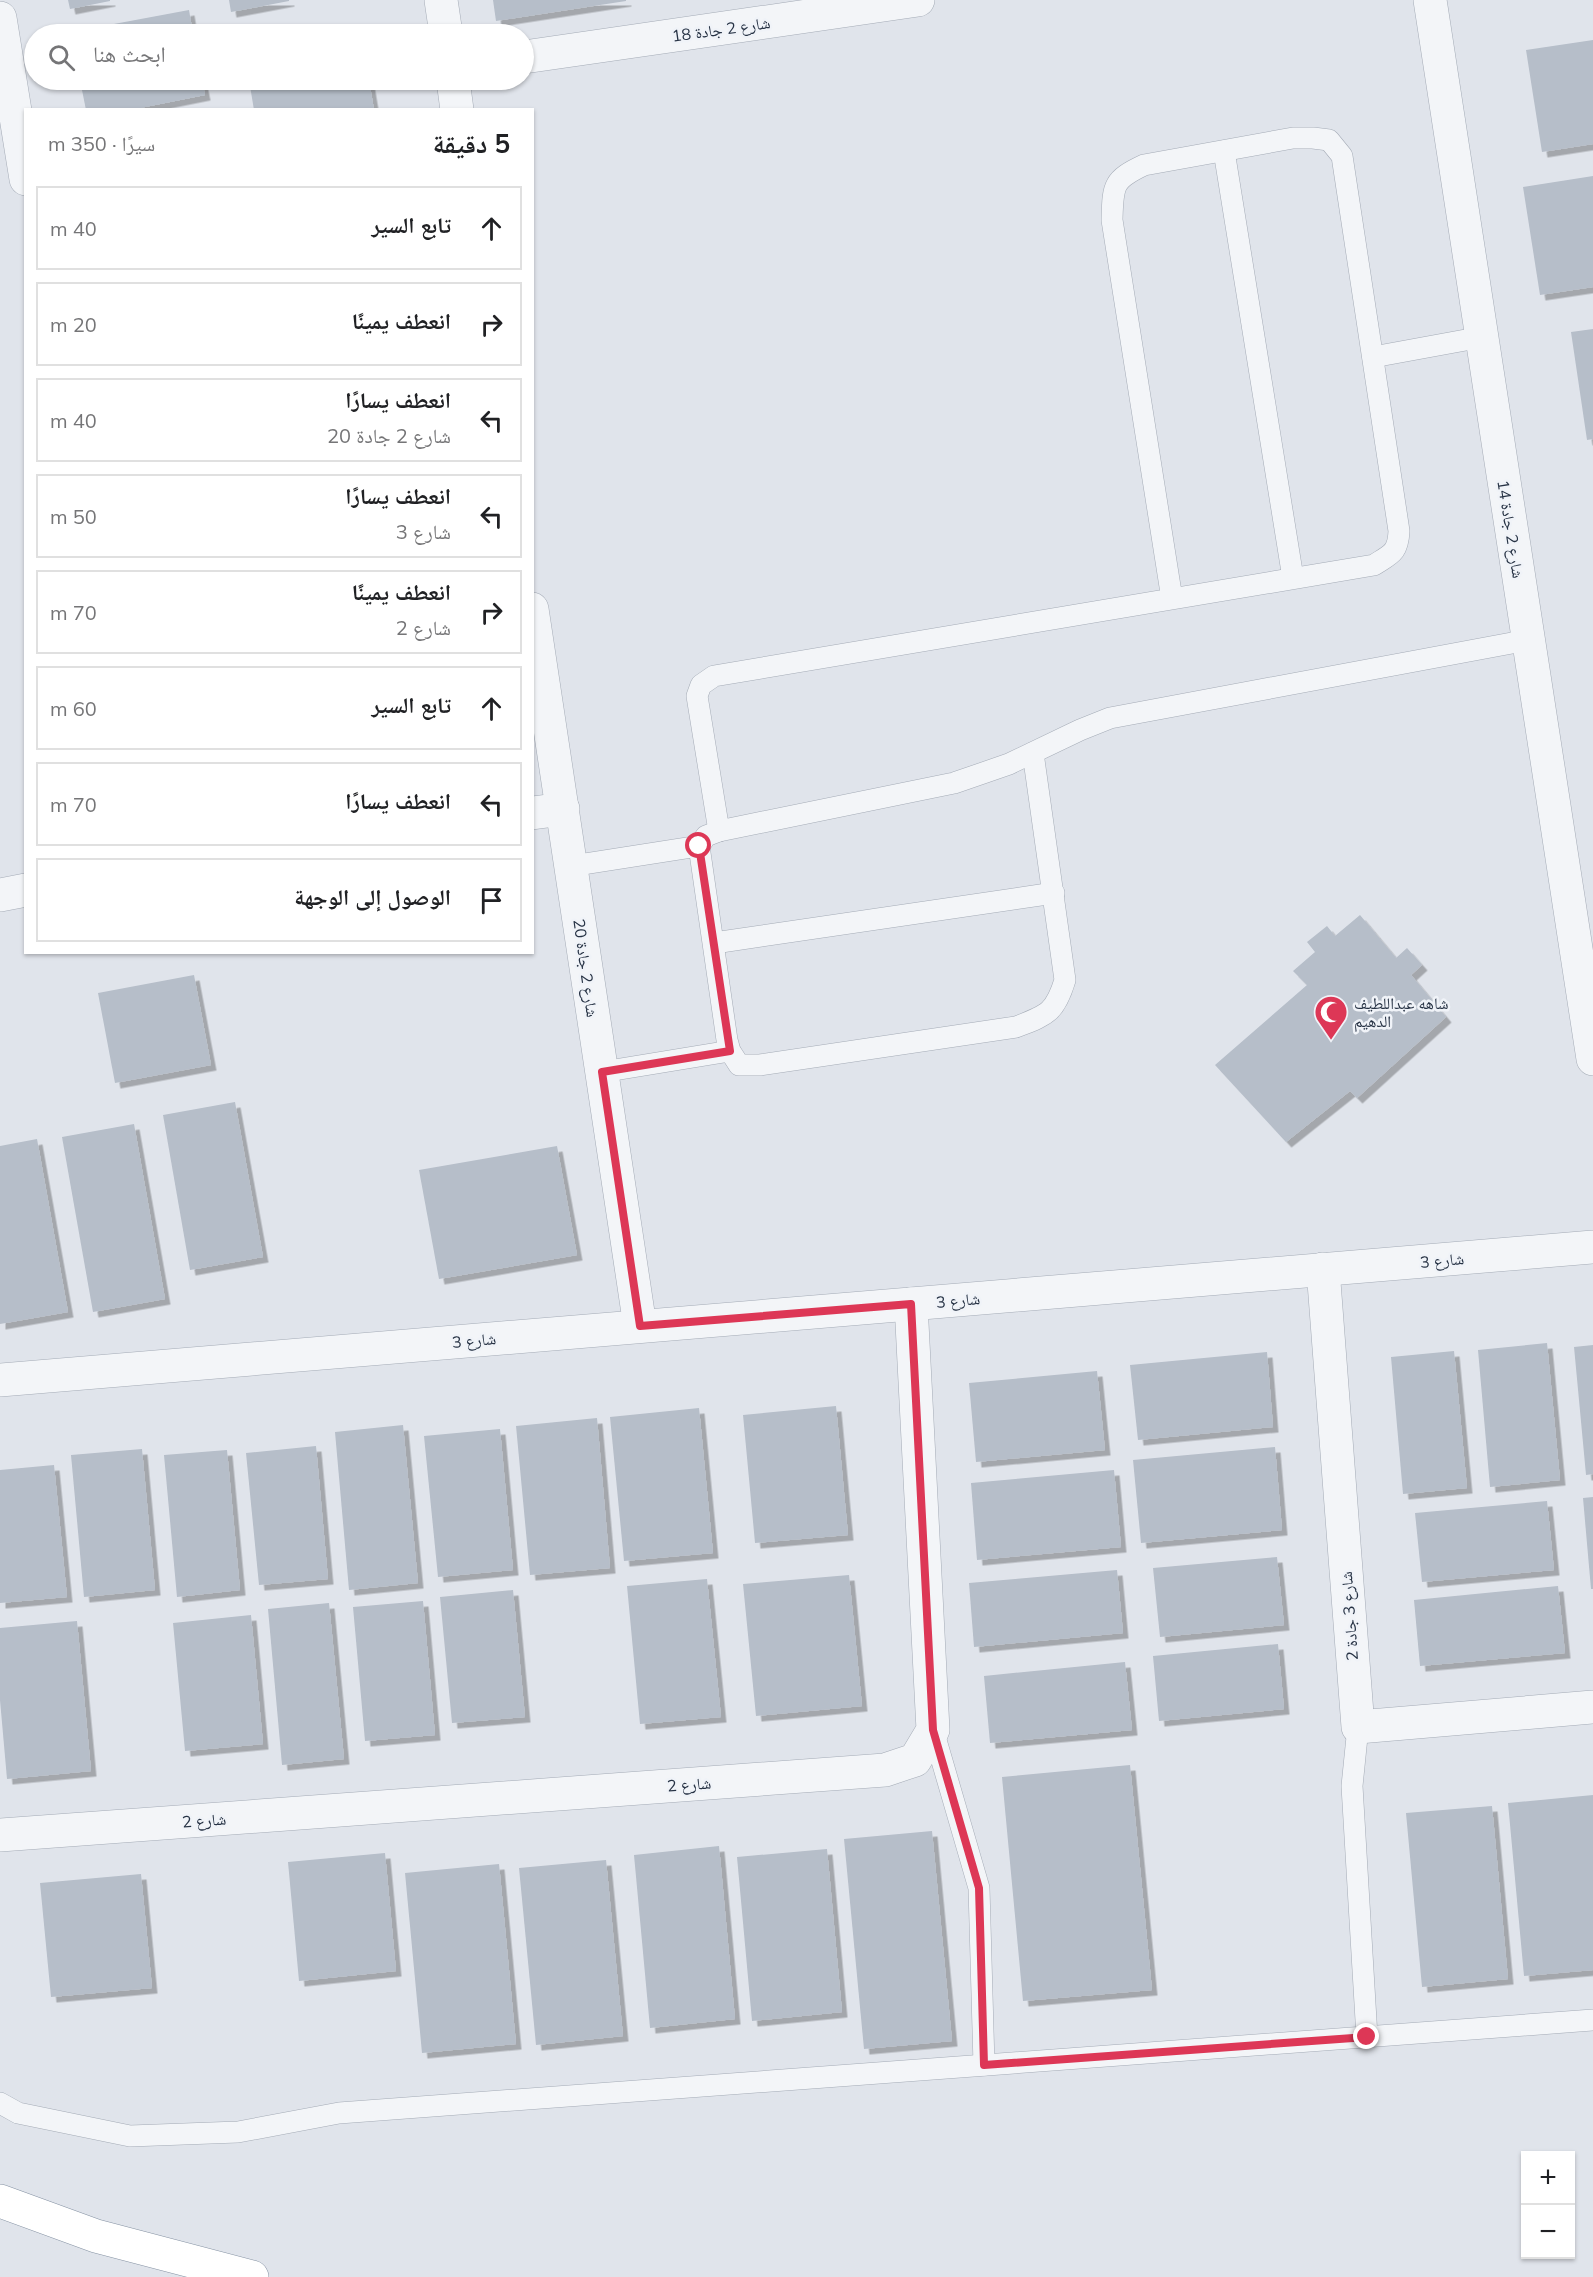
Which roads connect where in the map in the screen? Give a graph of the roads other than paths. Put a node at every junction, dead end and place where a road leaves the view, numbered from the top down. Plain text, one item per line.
1 (441, 0) edge
2 (918, 0) edge
3 (1430, 0) edge
4 (0, 18) edge
5 (445, 24) edge
6 (534, 56) edge
7 (455, 90) edge
8 (458, 108) edge
9 (1224, 151) junction
10 (24, 167) edge
11 (1482, 337) junction
12 (1373, 357) junction
13 (1293, 578) junction
14 (1172, 598) junction
15 (534, 634) edge
16 (1528, 640) junction
17 (1033, 753) junction
18 (548, 811) edge
19 (719, 831) junction
20 (699, 846) junction
21 (571, 866) junction
22 (24, 890) edge
23 (1054, 893) junction
24 (0, 895) edge
25 (714, 943) junction
26 (1585, 948) edge
27 (730, 1051) junction
28 (1593, 1059) edge
29 (602, 1072) junction
30 (1593, 1247) edge
31 (1323, 1269) junction
32 (911, 1304) junction
33 (640, 1326) junction
34 (0, 1380) edge
35 (1593, 1707) edge
36 (1358, 1727) junction
37 (933, 1730) junction
38 (0, 1835) edge
39 (1593, 2020) edge
40 (1367, 2037) junction
41 (984, 2065) junction
42 (0, 2103) edge
43 (0, 2201) edge
44 (252, 2277) edge

1 - 5 street
2 - 6 street, شارع 2 جادة 18
3 - 11 street, شارع 2 جادة 14
4 - 10 street
7 - 8 street
9 - 12 lane
9 - 13 lane
9 - 14 lane
11 - 12 lane
11 - 16 street, شارع 2 جادة 14
12 - 13 lane
13 - 14 lane
14 - 19 lane
15 - 18 street, شارع 2 جادة 20
16 - 17 lane
16 - 26 street, شارع 2 جادة 14
17 - 19 lane
17 - 23 lane
18 - 21 street, شارع 2 جادة 20
19 - 20 lane
20 - 21 lane
20 - 25 lane
21 - 29 street, شارع 2 جادة 20
22 - 24 street
23 - 25 lane
23 - 27 lane
25 - 27 lane
26 - 28 street, شارع 2 جادة 14
27 - 29 lane
29 - 33 street, شارع 2 جادة 20
30 - 31 street, شارع 3
31 - 32 street, شارع 3
31 - 36 street, شارع 3 جادة 2
32 - 33 street, شارع 3
32 - 37 street
33 - 34 street, شارع 3
35 - 36 street
36 - 40 lane
37 - 38 street, شارع 2
37 - 41 lane
39 - 40 lane
40 - 41 lane
41 - 42 lane
43 - 44 highway

